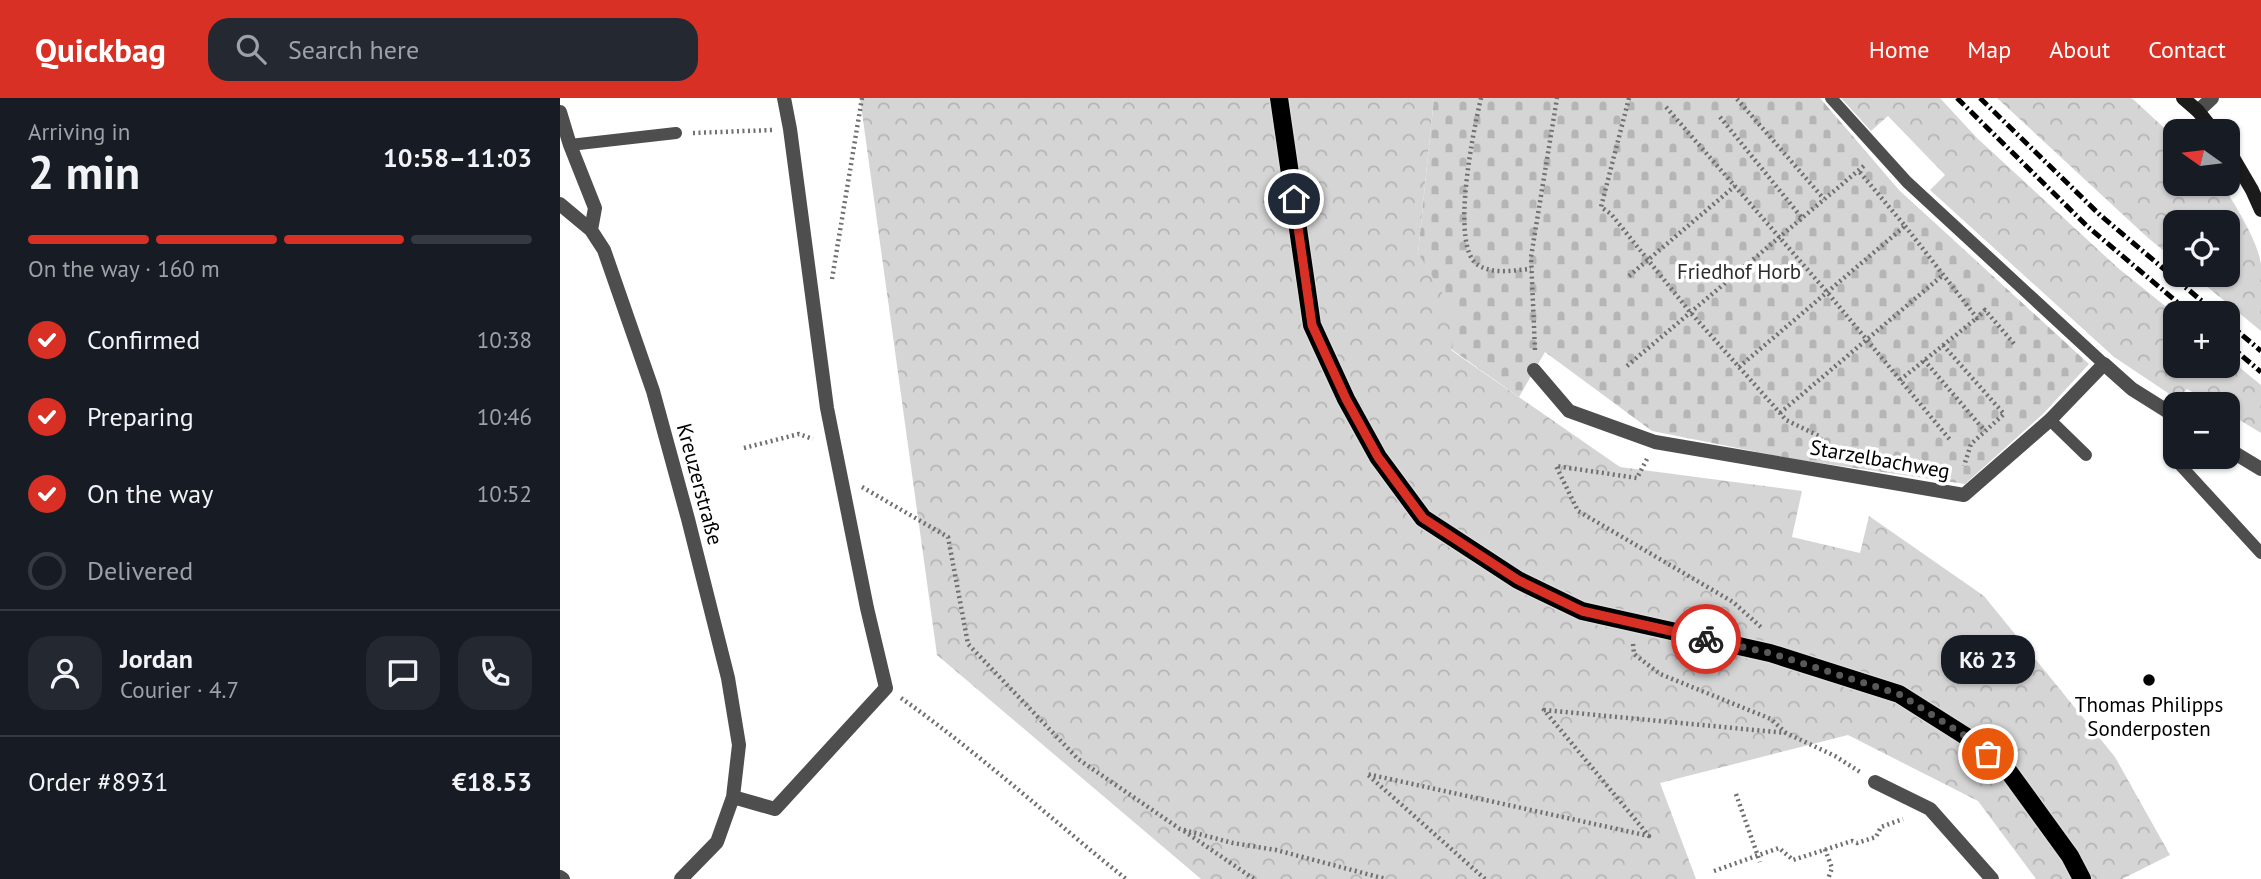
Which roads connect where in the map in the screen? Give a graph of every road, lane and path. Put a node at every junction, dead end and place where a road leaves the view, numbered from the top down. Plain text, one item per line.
1 (784, 98) edge
2 (862, 98) edge
3 (1279, 98) edge
4 (1480, 98) edge
5 (1557, 98) edge
6 (1629, 98) edge
7 (1831, 98) edge
8 (2183, 98) edge
9 (2212, 98) edge
10 (1737, 99) edge
11 (1665, 107) dead end
12 (560, 111) edge
13 (2198, 111) junction
14 (1720, 117) dead end
15 (2204, 119) edge
16 (790, 129) junction
17 (676, 133) joint
18 (570, 145) junction
19 (1880, 152) junction
20 (1858, 170) junction
21 (2240, 170) edge
22 (1735, 186) junction
23 (1824, 199) junction
24 (560, 204) edge
25 (2261, 210) edge
26 (1802, 218) junction
27 (1905, 226) junction
28 (591, 230) junction
29 (1779, 237) junction
30 (1647, 259) junction
31 (1531, 269) junction
32 (1943, 275) junction
33 (1629, 276) dead end
34 (831, 287) dead end
35 (1826, 292) junction
36 (1690, 312) junction
37 (1977, 318) junction
38 (1867, 341) junction
39 (1943, 345) junction
40 (2016, 346) dead end
41 (1924, 360) junction
42 (2104, 364) junction
43 (1627, 366) dead end
44 (1739, 367) junction
45 (1534, 370) joint
46 (1900, 380) junction
47 (2163, 408) edge
48 (1780, 413) junction
49 (2050, 420) junction
50 (1984, 430) junction
51 (833, 440) junction
52 (1951, 441) dead end
53 (1655, 443) junction
54 (744, 448) dead end
55 (2086, 455) dead end
56 (2240, 456) edge
57 (2184, 469) edge
58 (2261, 469) edge
59 (1840, 474) junction
60 (841, 475) junction
61 (1956, 494) junction
62 (2261, 553) edge
63 (1630, 622) junction
64 (1771, 636) dead end
65 (886, 688) junction
66 (1786, 733) junction
67 (1875, 782) joint
68 (1736, 794) dead end
69 (733, 797) junction
70 (1930, 809) junction
71 (1180, 829) junction
72 (1825, 849) junction
73 (1757, 856) junction
74 (1759, 862) dead end
75 (1714, 871) dead end
76 (681, 879) edge
77 (1126, 879) edge
78 (1254, 879) edge
79 (1386, 879) edge
80 (1485, 879) edge
81 (1828, 879) edge
82 (1992, 879) edge
83 (2082, 879) edge

1 - 16 street
2 - 34 path
3 - 63 main road
4 - 31 path
5 - 31 path
6 - 30 path
7 - 19 lane
8 - 13 main road
9 - 13 street
10 - 23 path
11 - 22 path
12 - 18 street
13 - 15 main road
14 - 26 path
16 - 17 path
16 - 51 street
17 - 18 lane
18 - 28 street
19 - 20 path
19 - 42 lane
20 - 23 path
20 - 27 path
21 - 25 main road
22 - 29 path
22 - 30 path
23 - 26 path
24 - 28 street, Kreuzerstraße
26 - 29 path
27 - 32 path
27 - 35 path
28 - 69 street, Kreuzerstraße
29 - 35 path
29 - 36 path
30 - 33 path
30 - 36 path
31 - 45 path
32 - 37 path
32 - 38 path
35 - 38 path
35 - 44 path
36 - 43 path
36 - 44 path
37 - 39 path
37 - 40 path
38 - 46 path
38 - 48 path
39 - 41 path
39 - 50 path
41 - 46 path
41 - 50 path
42 - 47 street
42 - 49 street, Starzelbachweg
44 - 48 path
45 - 53 street, Starzelbachweg
46 - 52 path
48 - 59 path
49 - 55 lane
49 - 61 street, Starzelbachweg
50 - 61 path
51 - 54 path
51 - 60 street
53 - 59 street, Starzelbachweg
53 - 64 path
56 - 58 street
57 - 62 lane
59 - 61 street, Starzelbachweg
60 - 65 street
60 - 71 path
63 - 66 path
63 - 83 main road
65 - 69 street
65 - 77 path
66 - 67 path
66 - 80 path
67 - 70 street
68 - 73 path
69 - 76 street, Kreuzerstraße
70 - 72 path
70 - 82 street
71 - 78 path
71 - 79 path
72 - 73 path
72 - 81 path
73 - 74 path
73 - 75 path

